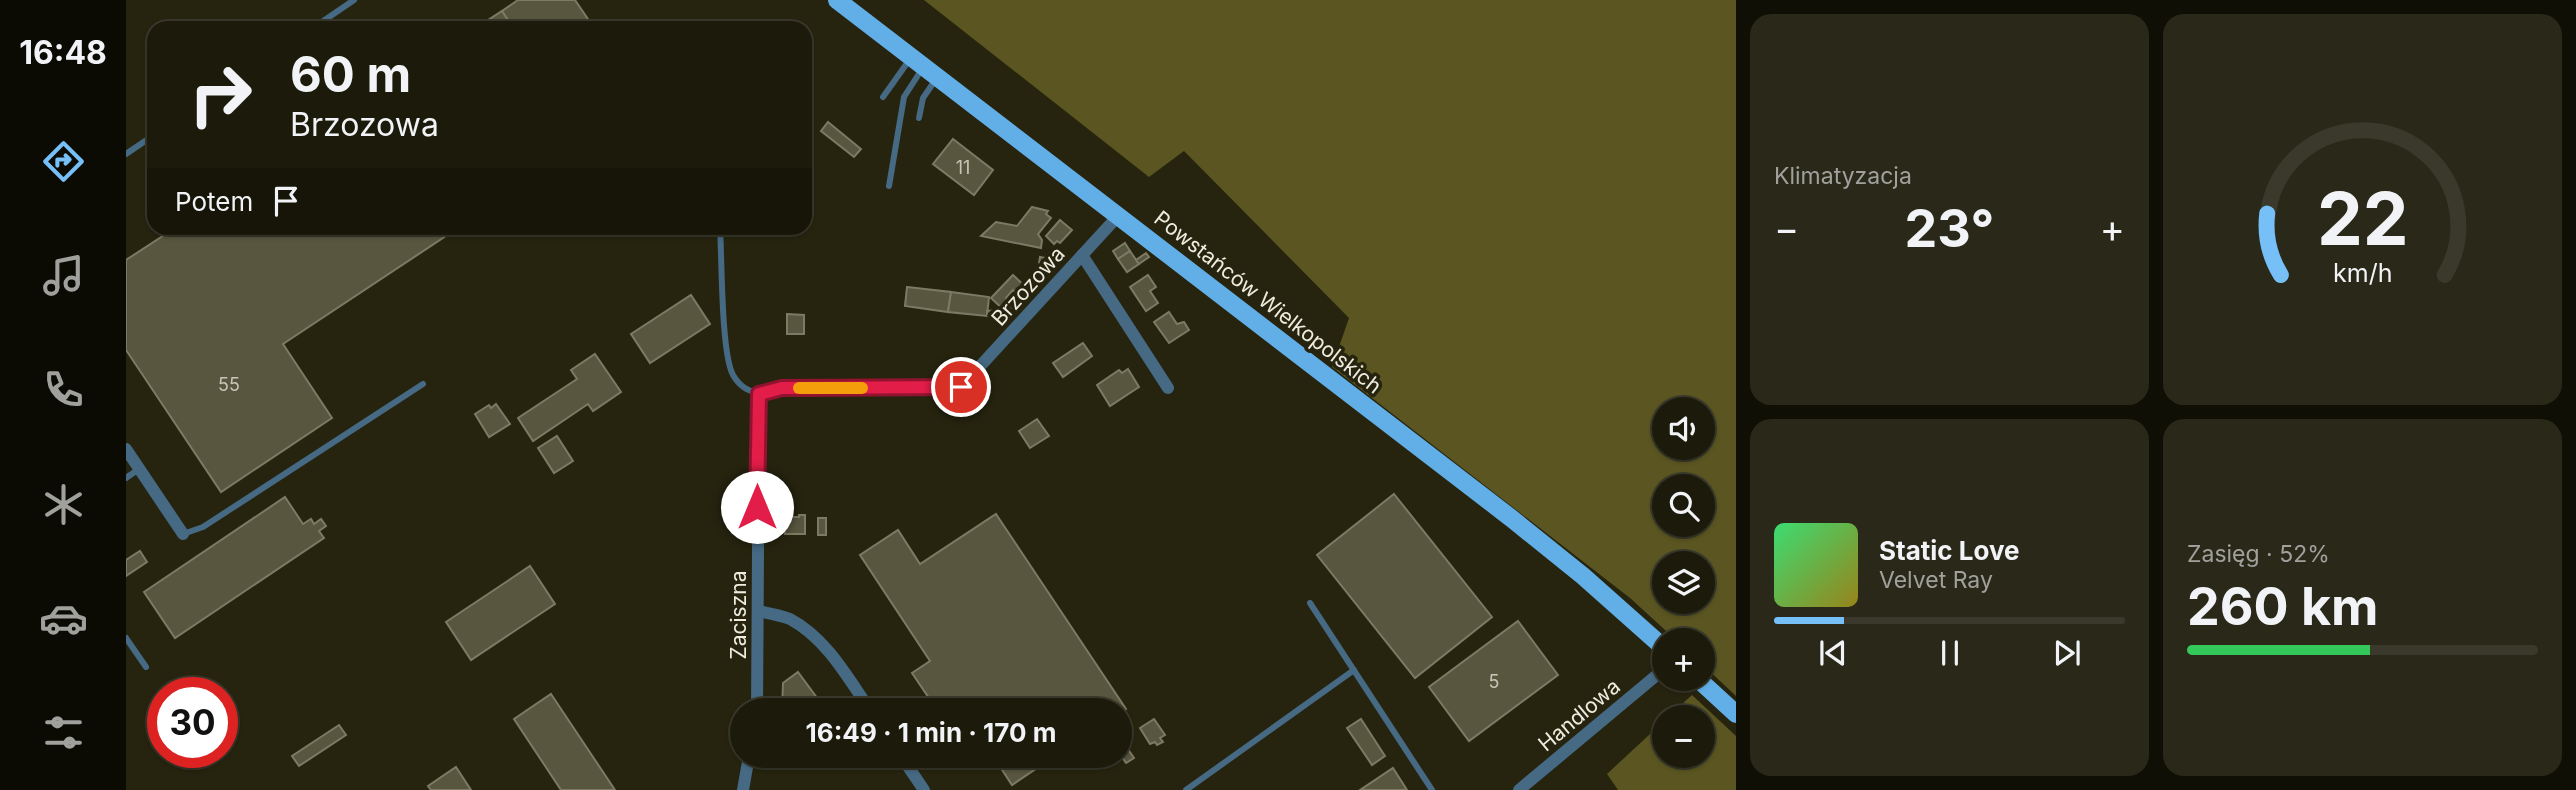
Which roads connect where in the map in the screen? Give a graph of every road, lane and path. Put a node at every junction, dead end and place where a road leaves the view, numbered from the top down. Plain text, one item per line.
1 (354, 0) edge
2 (837, 0) edge
3 (323, 21) edge
4 (924, 67) junction
5 (883, 97) dead end
6 (919, 118) dead end
7 (147, 140) edge
8 (126, 154) edge
9 (889, 186) dead end
10 (1118, 216) junction
11 (720, 235) edge
12 (1082, 255) junction
13 (423, 384) dead end
14 (1168, 388) dead end
15 (759, 394) junction
16 (126, 449) edge
17 (139, 469) junction
18 (126, 478) edge
19 (183, 534) joint
20 (1310, 603) dead end
21 (758, 611) junction
22 (1652, 637) edge
23 (126, 638) edge
24 (146, 667) dead end
25 (1354, 670) junction
26 (1652, 679) edge
27 (1711, 691) edge
28 (757, 698) edge
29 (862, 698) edge
30 (1736, 714) edge
31 (747, 768) edge
32 (909, 768) edge
33 (743, 790) edge
34 (924, 790) edge
35 (1186, 790) edge
36 (1432, 790) edge
37 (1519, 790) edge

1 - 3 lane
2 - 4 main road, Powstańców Wielkopolskich
4 - 5 lane
4 - 6 lane
4 - 9 lane
4 - 10 main road, Powstańców Wielkopolskich
7 - 8 lane
10 - 12 street, Brzozowa
10 - 22 main road, Powstańców Wielkopolskich
11 - 15 lane
12 - 14 street
12 - 15 street, Brzozowa
13 - 19 lane
15 - 21 street, Zaciszna
16 - 17 street
17 - 18 lane
17 - 19 street
20 - 25 lane
21 - 28 street, Zaciszna
21 - 29 street
23 - 24 lane
25 - 35 lane
25 - 36 lane
26 - 37 street, Handlowa
27 - 30 main road
31 - 33 street
32 - 34 street

